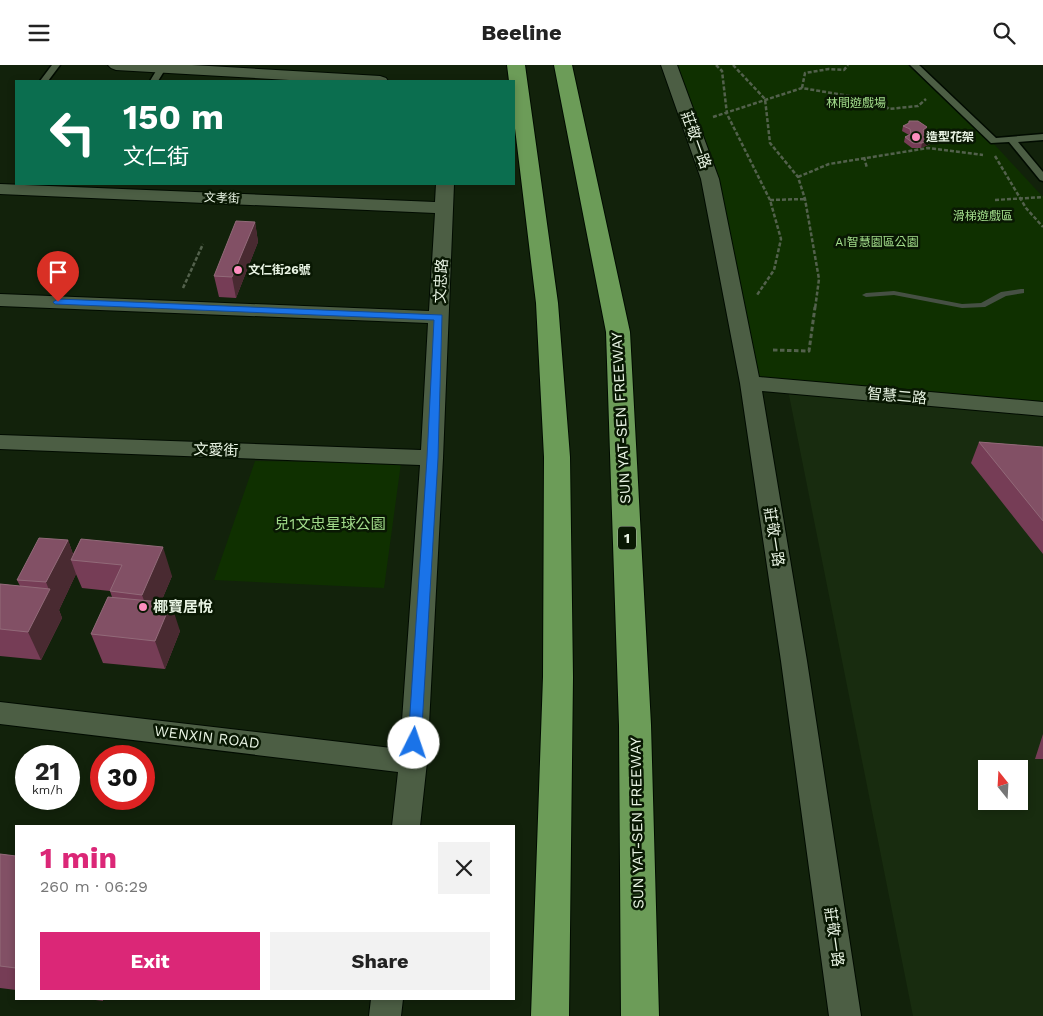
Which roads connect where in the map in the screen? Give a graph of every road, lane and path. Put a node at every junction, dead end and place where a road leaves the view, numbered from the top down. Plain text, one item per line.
1 (56, 65) edge
2 (116, 65) edge
3 (516, 65) edge
4 (563, 65) edge
5 (669, 65) edge
6 (716, 65) edge
7 (733, 65) edge
8 (831, 65) edge
9 (848, 65) edge
10 (914, 65) edge
11 (828, 69) junction
12 (158, 75) edge
13 (280, 78) edge
14 (45, 80) edge
15 (347, 80) edge
16 (802, 88) junction
17 (928, 98) dead end
18 (765, 99) junction
19 (727, 114) junction
20 (713, 117) dead end
21 (1043, 137) edge
22 (1012, 140) junction
23 (985, 155) dead end
24 (994, 156) dead end
25 (864, 157) junction
26 (867, 168) dead end
27 (798, 177) junction
28 (1043, 178) edge
29 (445, 185) edge
30 (0, 189) edge
31 (1043, 197) edge
32 (805, 199) junction
33 (770, 200) junction
34 (994, 200) dead end
35 (1021, 200) junction
36 (444, 208) junction
37 (1043, 227) edge
38 (203, 244) dead end
39 (757, 295) dead end
40 (0, 300) edge
41 (174, 307) junction
42 (439, 317) junction
43 (773, 350) dead end
44 (750, 383) junction
45 (1043, 409) edge
46 (0, 441) edge
47 (432, 458) junction
48 (0, 713) edge
49 (413, 762) junction
50 (406, 825) edge
51 (387, 1000) edge
52 (386, 1016) edge
53 (550, 1016) edge
54 (640, 1016) edge
55 (845, 1016) edge

1 - 14 lane
2 - 12 street
3 - 53 highway
4 - 54 highway, SUN YAT-SEN FREEWAY / 1
5 - 44 street, 莊敬一路
6 - 19 path
7 - 18 path
8 - 11 path
9 - 11 path
10 - 22 lane
11 - 16 path
12 - 13 street
13 - 15 street
16 - 17 path
16 - 18 path
18 - 19 path
18 - 27 path
19 - 20 path
19 - 33 path
21 - 22 lane
22 - 28 lane
23 - 25 path
24 - 35 path
25 - 26 path
25 - 27 path
27 - 32 path
29 - 36 street, 文忠路
30 - 36 street, 文孝街
31 - 35 path
32 - 33 path
32 - 43 path
33 - 39 path
34 - 35 path
35 - 37 path
36 - 42 street, 文忠路
38 - 41 path
40 - 41 street
41 - 42 street
42 - 47 street, 文忠路
44 - 45 street, 智慧二路
44 - 55 street, 莊敬一路
46 - 47 street, 文愛街
47 - 49 street, 文忠路
48 - 49 street, WENXIN ROAD
49 - 50 street, 文忠路
51 - 52 street

